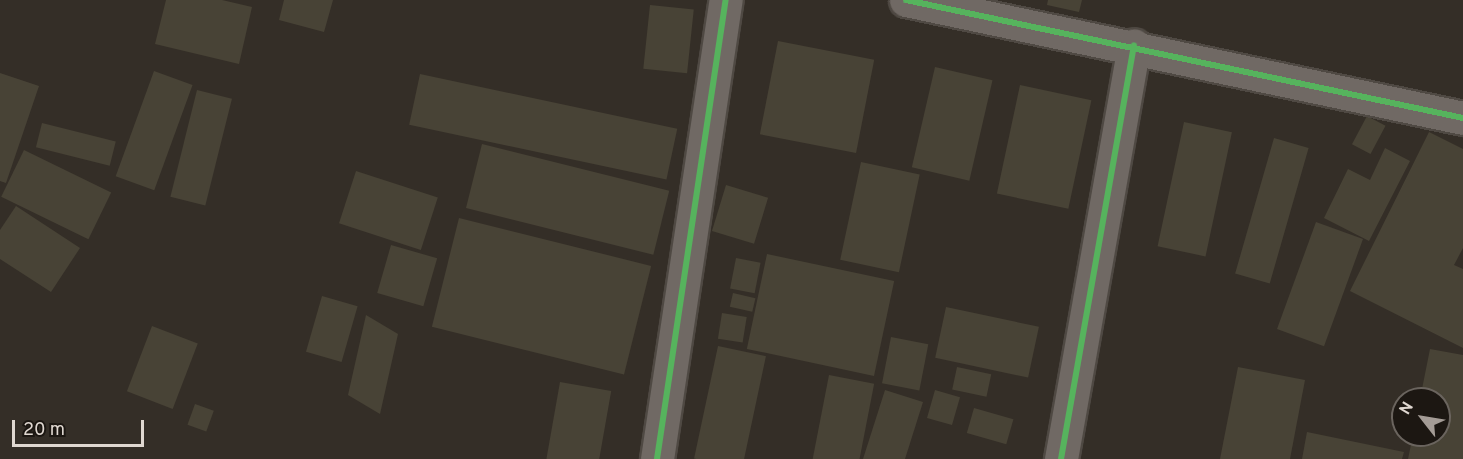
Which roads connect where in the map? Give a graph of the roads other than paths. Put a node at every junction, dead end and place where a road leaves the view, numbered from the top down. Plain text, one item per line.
1 (726, 0) edge
2 (906, 0) edge
3 (1134, 45) junction
4 (1463, 118) edge
5 (657, 459) edge
6 (1062, 459) edge

1 - 5 street
2 - 3 street
3 - 4 street
3 - 6 street

